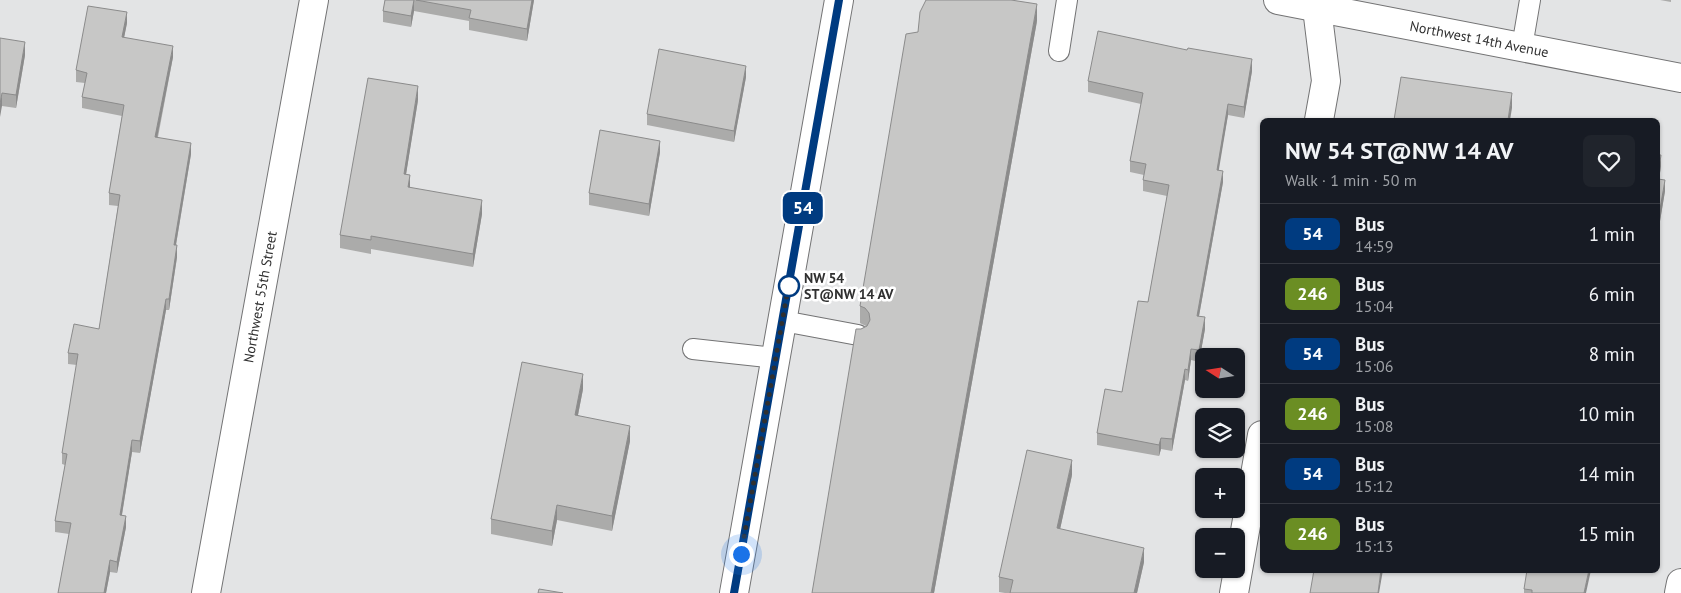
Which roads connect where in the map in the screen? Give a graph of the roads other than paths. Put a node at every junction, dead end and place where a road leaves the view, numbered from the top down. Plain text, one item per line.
1 (314, 0) edge
2 (839, 0) edge
3 (1068, 0) edge
4 (1278, 0) edge
5 (1530, 0) edge
6 (1316, 4) edge
7 (1522, 47) junction
8 (1059, 52) dead end
9 (1681, 78) edge
10 (1319, 118) edge
11 (783, 321) junction
12 (858, 335) edge
13 (693, 349) dead end
14 (776, 358) junction
15 (1260, 445) edge
16 (1681, 583) edge
17 (206, 593) edge
18 (734, 593) edge
19 (1234, 593) edge
20 (1679, 593) edge

1 - 17 street, Northwest 55th Street
2 - 11 street
3 - 8 lane
4 - 6 street, Northwest 14th Avenue
5 - 7 lane
6 - 7 street, Northwest 14th Avenue
6 - 10 street
7 - 9 street, Northwest 14th Avenue
11 - 12 lane
11 - 14 street
13 - 14 lane
14 - 18 street
15 - 19 street
16 - 20 street

